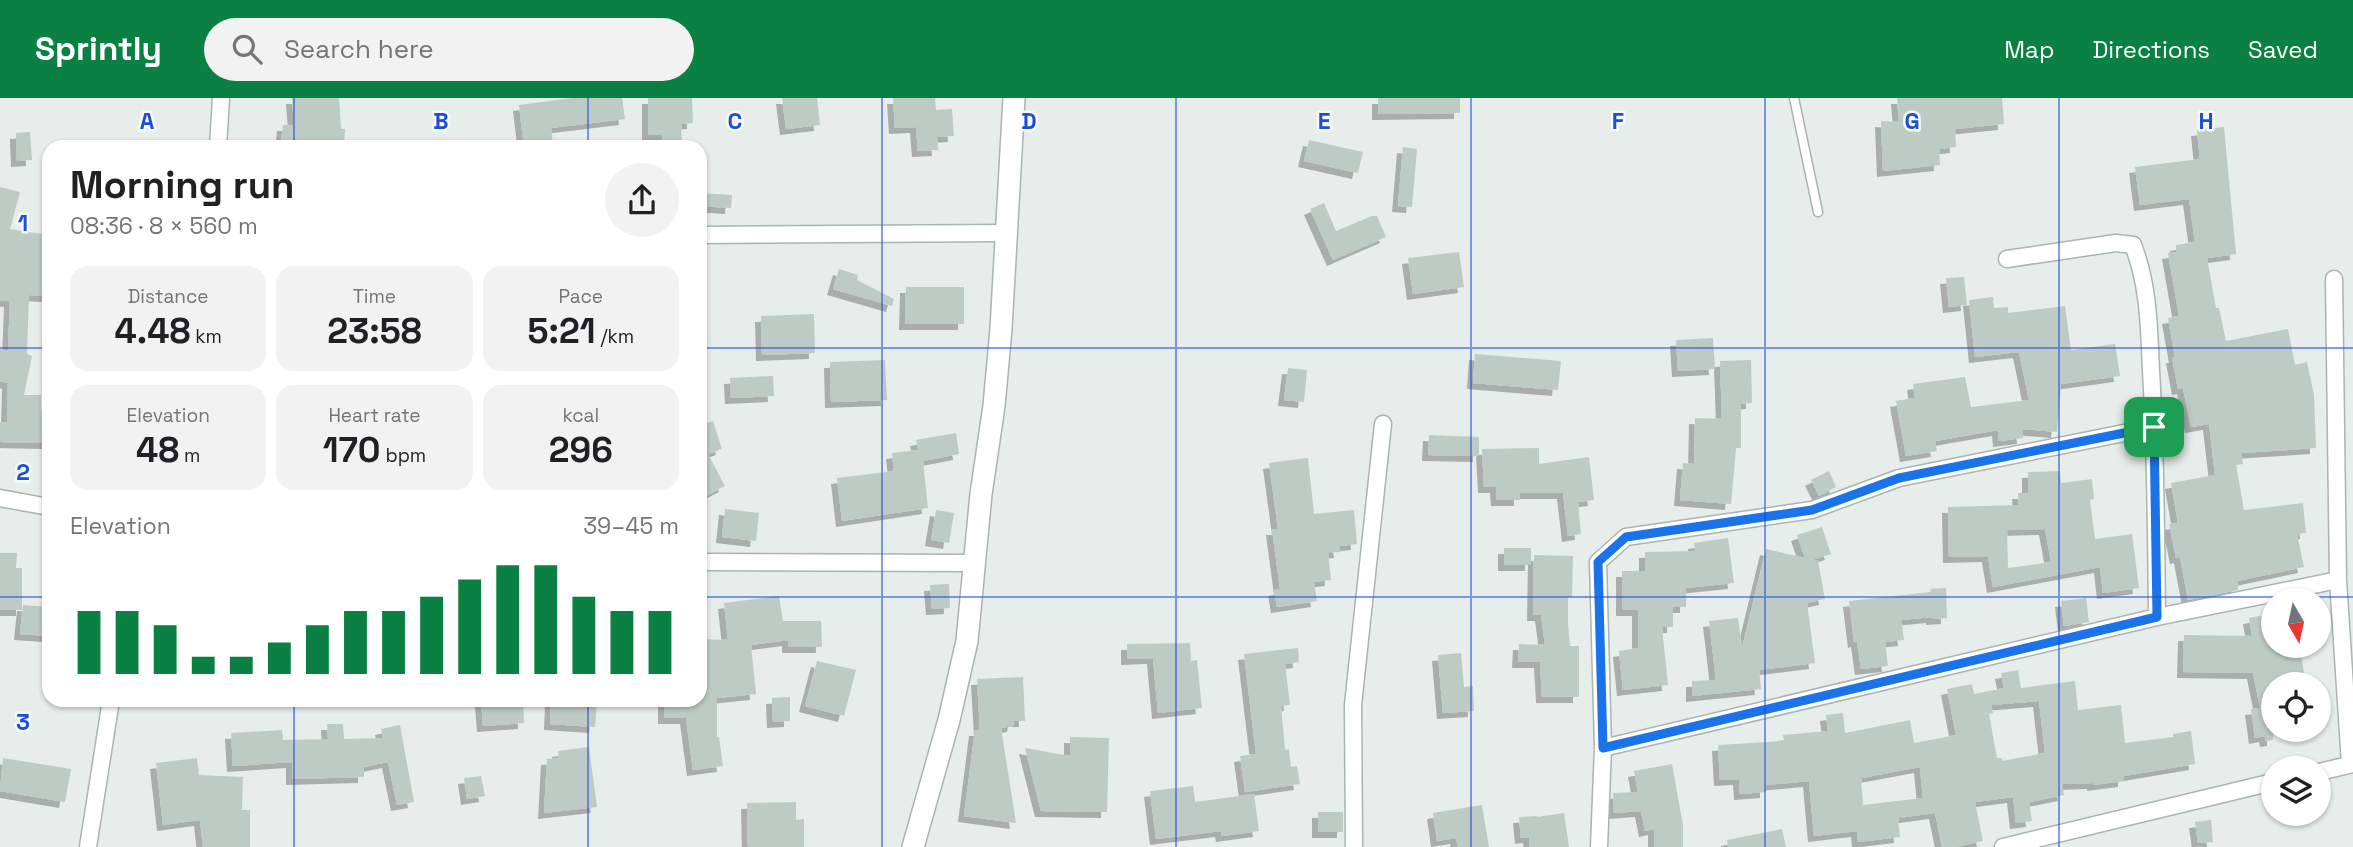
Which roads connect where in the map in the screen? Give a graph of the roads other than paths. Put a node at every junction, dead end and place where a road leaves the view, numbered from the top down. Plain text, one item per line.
1 (221, 98) edge
2 (1014, 98) edge
3 (1794, 98) edge
4 (218, 140) edge
5 (1818, 212) dead end
6 (1007, 233) junction
7 (707, 235) edge
8 (2007, 259) dead end
9 (2334, 279) dead end
10 (1383, 424) dead end
11 (2154, 427) junction
12 (0, 498) edge
13 (42, 506) edge
14 (707, 562) edge
15 (974, 563) junction
16 (2338, 580) junction
17 (2157, 617) junction
18 (110, 707) edge
19 (1603, 748) junction
20 (2352, 764) edge
21 (2331, 769) edge
22 (2261, 785) edge
23 (89, 847) edge
24 (913, 847) edge
25 (1354, 847) edge
26 (1599, 847) edge
27 (2003, 847) edge

1 - 4 street
2 - 6 street
3 - 5 lane
6 - 7 street
6 - 15 street
8 - 11 street
9 - 16 street
10 - 25 street
11 - 17 street
11 - 19 street
12 - 13 street
14 - 15 street
15 - 24 street
16 - 17 street
16 - 20 street
17 - 19 street
18 - 23 street
19 - 26 street
20 - 21 street
22 - 27 street

